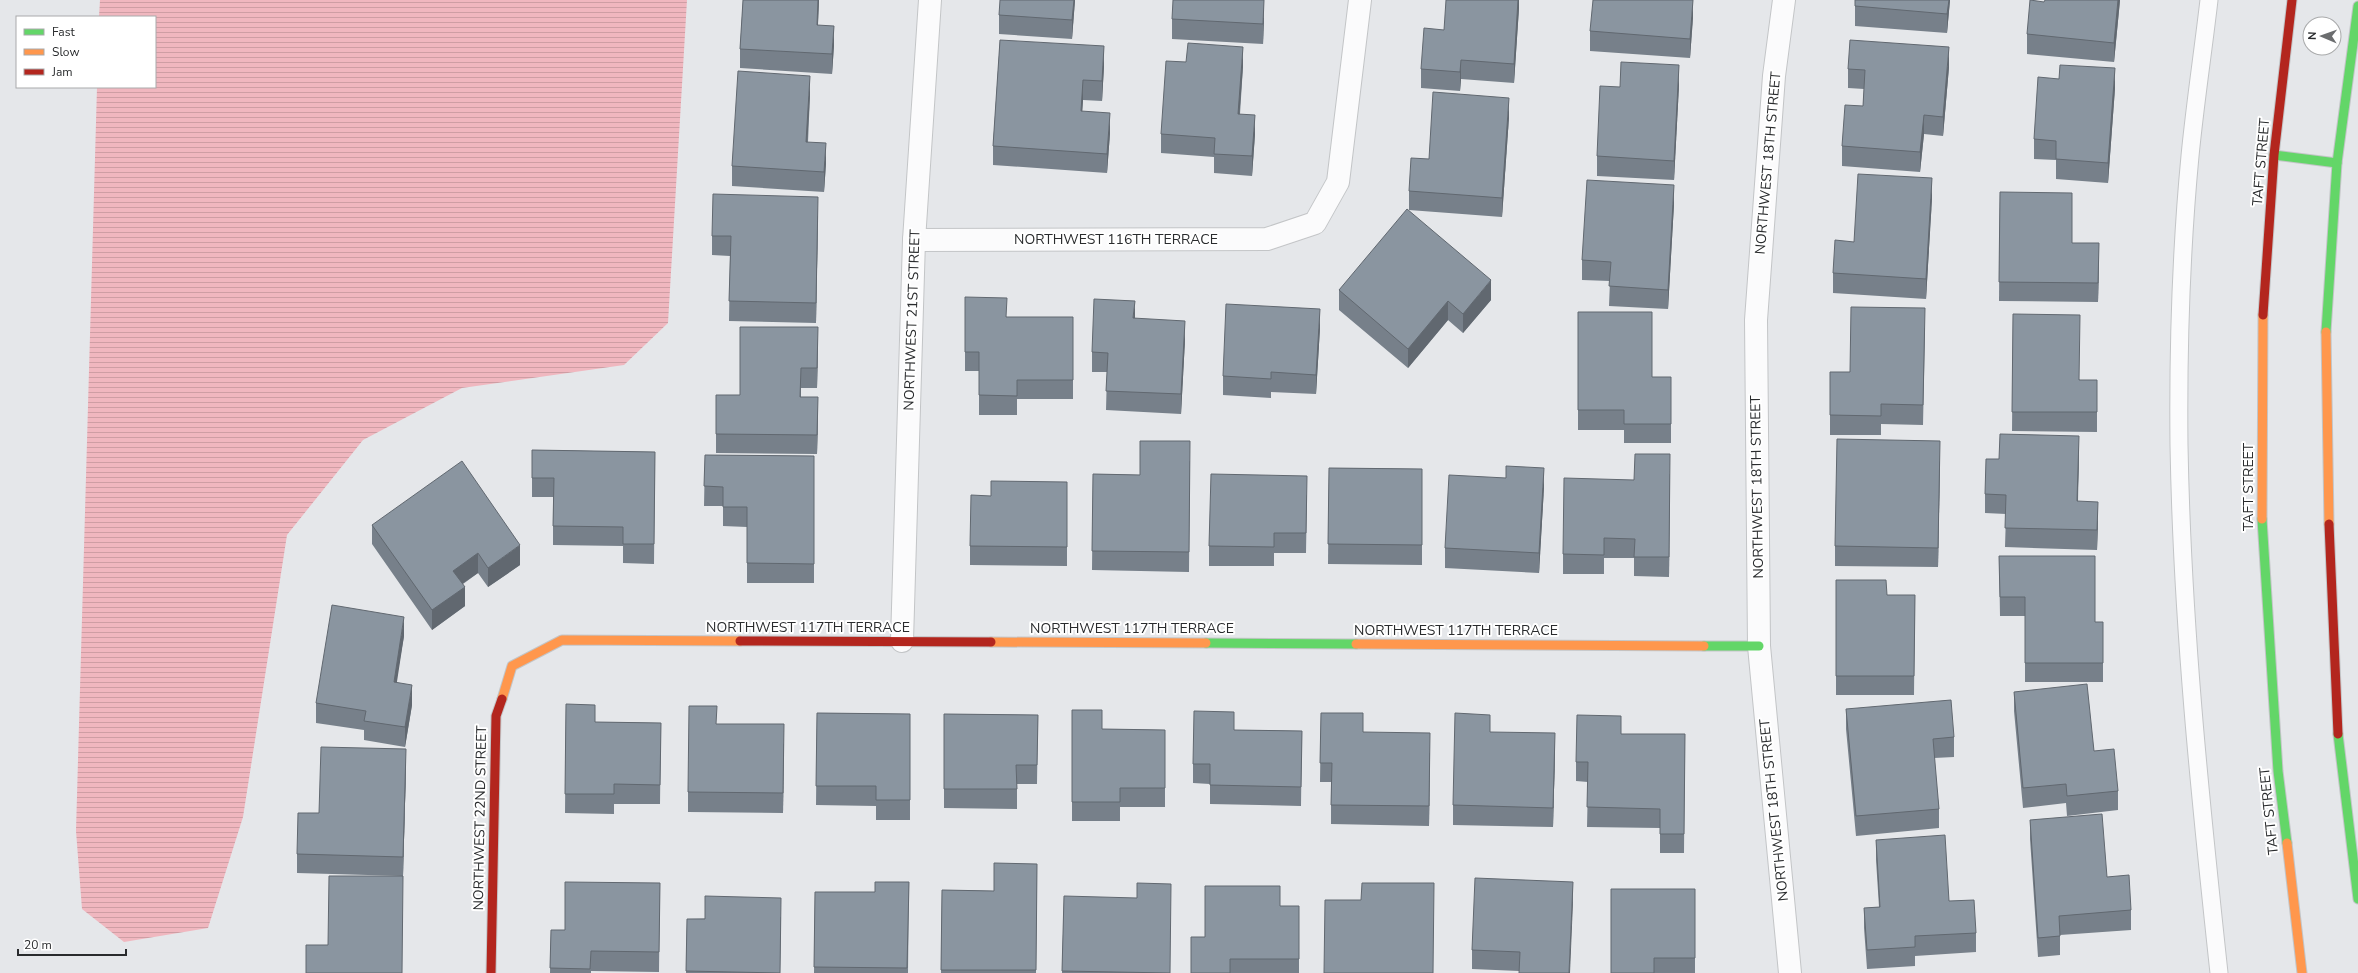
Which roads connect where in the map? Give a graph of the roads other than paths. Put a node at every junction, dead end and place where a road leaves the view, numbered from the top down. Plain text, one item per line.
1 (930, 0) edge
2 (1360, 0) edge
3 (1784, 0) edge
4 (2209, 0) edge
5 (2292, 0) edge
6 (2358, 6) edge
7 (2274, 155) junction
8 (2337, 163) junction
9 (914, 240) junction
10 (902, 641) junction
11 (1758, 646) junction
12 (512, 666) joint
13 (2358, 899) edge
14 (491, 973) edge
15 (1790, 973) edge
16 (2219, 973) edge
17 (2302, 973) edge

1 - 9 street, NORTHWEST 21ST STREET
2 - 9 street, NORTHWEST 116TH TERRACE
3 - 11 street, NORTHWEST 18TH STREET
4 - 16 lane
5 - 7 street, TAFT STREET
6 - 8 street
7 - 8 street
7 - 17 street, TAFT STREET
8 - 13 street
9 - 10 street, NORTHWEST 21ST STREET
10 - 11 street, NORTHWEST 117TH TERRACE
10 - 12 street, NORTHWEST 117TH TERRACE
11 - 15 street, NORTHWEST 18TH STREET
12 - 14 street, NORTHWEST 22ND STREET

